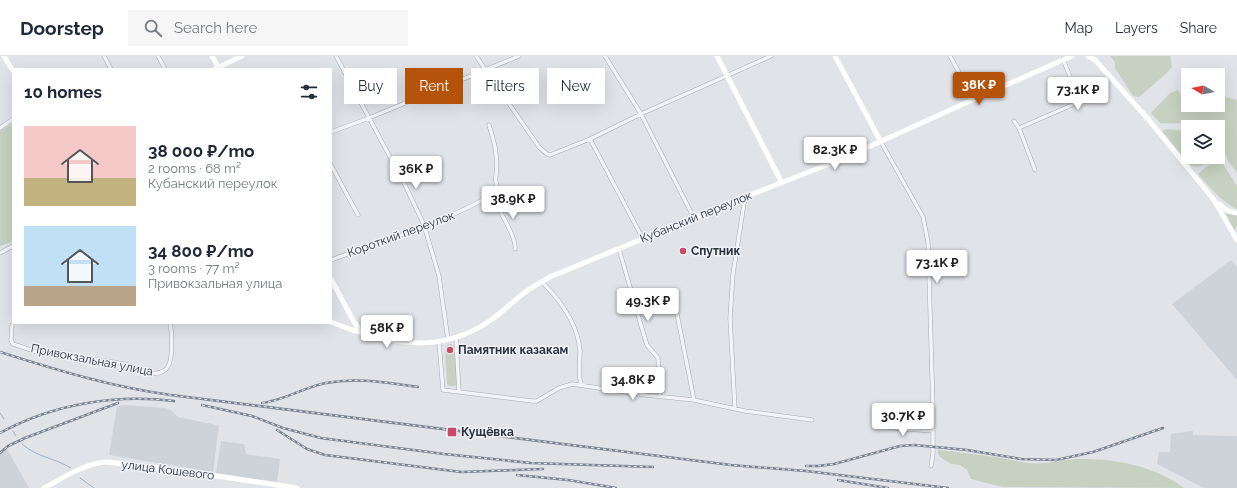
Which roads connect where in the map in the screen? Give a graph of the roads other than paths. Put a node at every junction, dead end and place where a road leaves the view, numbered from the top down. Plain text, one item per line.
1 (4, 56) edge
2 (104, 56) edge
3 (158, 56) edge
4 (212, 56) edge
5 (242, 56) edge
6 (336, 56) edge
7 (476, 56) edge
8 (519, 56) edge
9 (605, 56) edge
10 (717, 56) edge
11 (772, 56) edge
12 (835, 56) edge
13 (950, 56) edge
14 (1088, 56) edge
15 (1067, 57) edge
16 (110, 68) edge
17 (164, 68) edge
18 (218, 68) edge
19 (484, 68) edge
20 (490, 68) edge
21 (12, 69) edge
22 (727, 75) junction
23 (471, 76) edge
24 (970, 101) junction
25 (509, 104) edge
26 (641, 114) junction
27 (369, 118) junction
28 (12, 120) edge
29 (1014, 121) dead end
30 (489, 125) dead end
31 (0, 128) edge
32 (1019, 128) junction
33 (332, 132) edge
34 (590, 139) junction
35 (881, 142) junction
36 (332, 167) edge
37 (1035, 170) dead end
38 (782, 183) junction
39 (490, 195) junction
40 (744, 198) junction
41 (1214, 200) junction
42 (1237, 213) edge
43 (358, 215) dead end
44 (694, 218) junction
45 (424, 225) junction
46 (643, 239) junction
47 (1237, 240) edge
48 (12, 247) edge
49 (515, 249) dead end
50 (619, 249) junction
51 (0, 253) edge
52 (332, 260) edge
53 (332, 282) edge
54 (542, 282) junction
55 (676, 309) dead end
56 (332, 322) edge
57 (170, 324) edge
58 (12, 325) dead end
59 (364, 334) junction
60 (456, 339) junction
61 (448, 340) junction
62 (439, 342) junction
63 (581, 385) junction
64 (459, 392) junction
65 (660, 396) junction
66 (694, 400) junction
67 (735, 409) junction
68 (812, 420) dead end
69 (876, 425) dead end
70 (933, 431) junction
71 (931, 466) dead end
72 (284, 487) edge
73 (44, 488) edge
74 (297, 488) edge

1 - 21 street
2 - 16 street
3 - 17 street
4 - 18 street
5 - 18 street
6 - 27 street
7 - 19 street
8 - 20 street
9 - 26 street
10 - 22 street
11 - 22 street
12 - 35 street
13 - 24 street
14 - 41 street
15 - 24 street, Кубанский переулок
15 - 32 street, Кубанский переулок
22 - 26 street
22 - 38 street
23 - 27 street
24 - 35 street, Кубанский переулок
25 - 34 street
26 - 34 street
26 - 44 street
27 - 33 street
27 - 45 street
28 - 31 street
29 - 32 street
30 - 39 street
32 - 37 street
34 - 46 street
35 - 38 street, Кубанский переулок
35 - 70 street
36 - 43 street
38 - 40 street, Кубанский переулок
39 - 45 street, Короткий переулок
39 - 49 street
40 - 44 street, Кубанский переулок
40 - 67 street
41 - 42 street
41 - 47 street
44 - 46 street, Кубанский переулок
45 - 52 street, Короткий переулок
45 - 61 street
46 - 50 street, Кубанский переулок
48 - 51 street
50 - 54 street, Кубанский переулок
50 - 65 street
53 - 59 street
54 - 60 street, Кубанский переулок
54 - 63 street
55 - 66 street
56 - 59 street, Кубанский переулок
57 - 58 street, Привокзальная улица
59 - 62 street, Кубанский переулок
60 - 61 street, Кубанский переулок
60 - 64 street
61 - 62 street, Кубанский переулок
62 - 64 street
63 - 64 street
63 - 65 street
65 - 66 street
66 - 67 street
67 - 68 street
69 - 70 street
70 - 71 street
72 - 73 street, улица Кошевого
72 - 74 street, улица Кошевого

